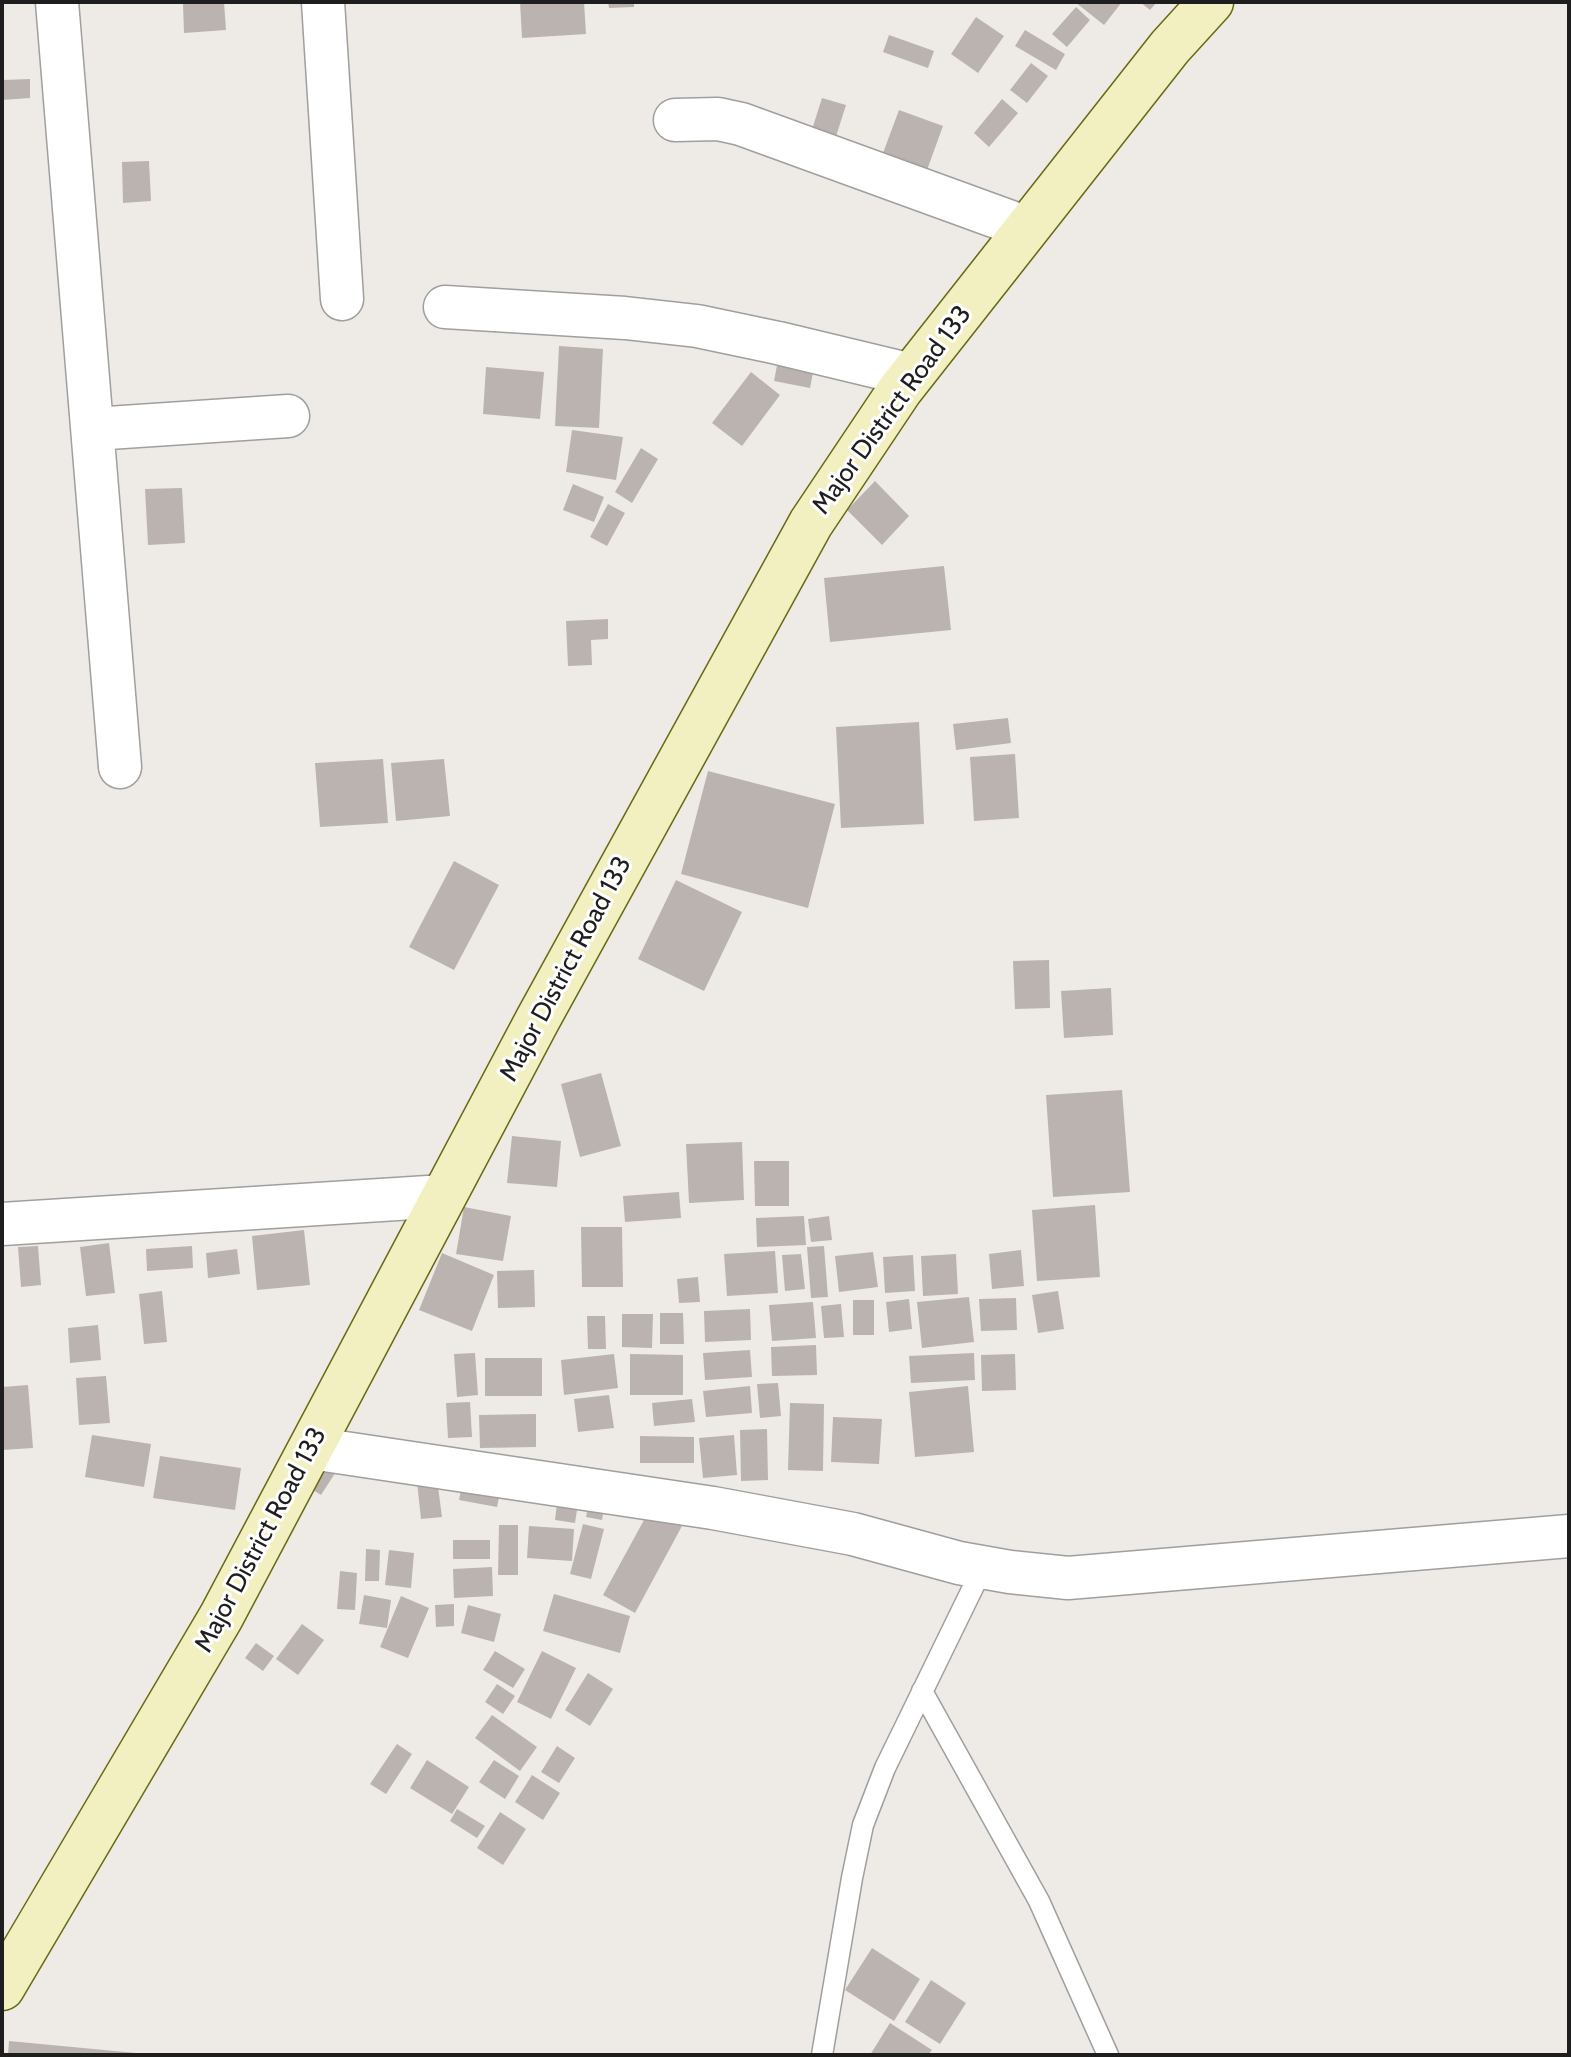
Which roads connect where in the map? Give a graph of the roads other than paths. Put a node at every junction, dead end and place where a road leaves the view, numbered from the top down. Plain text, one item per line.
1 (57, 2) edge
2 (323, 2) edge
3 (1211, 2) edge
4 (675, 120) dead end
5 (1027, 228) junction
6 (342, 299) dead end
7 (445, 307) dead end
8 (911, 375) junction
9 (288, 416) dead end
10 (93, 429) junction
11 (120, 767) dead end
12 (444, 1196) junction
13 (2, 1224) edge
14 (311, 1448) junction
15 (1569, 1536) edge
16 (983, 1567) junction
17 (922, 1691) junction
18 (2, 1988) edge
19 (822, 2055) edge
20 (1108, 2055) edge

1 - 10 street
2 - 6 street
3 - 5 main road, Major District Road 133
4 - 5 street
5 - 8 main road, Major District Road 133
7 - 8 street
8 - 12 main road, Major District Road 133
9 - 10 street
10 - 11 street
12 - 13 street
12 - 14 main road, Major District Road 133
14 - 16 street
14 - 18 main road, Major District Road 133
15 - 16 street
16 - 17 lane
17 - 19 lane
17 - 20 lane

